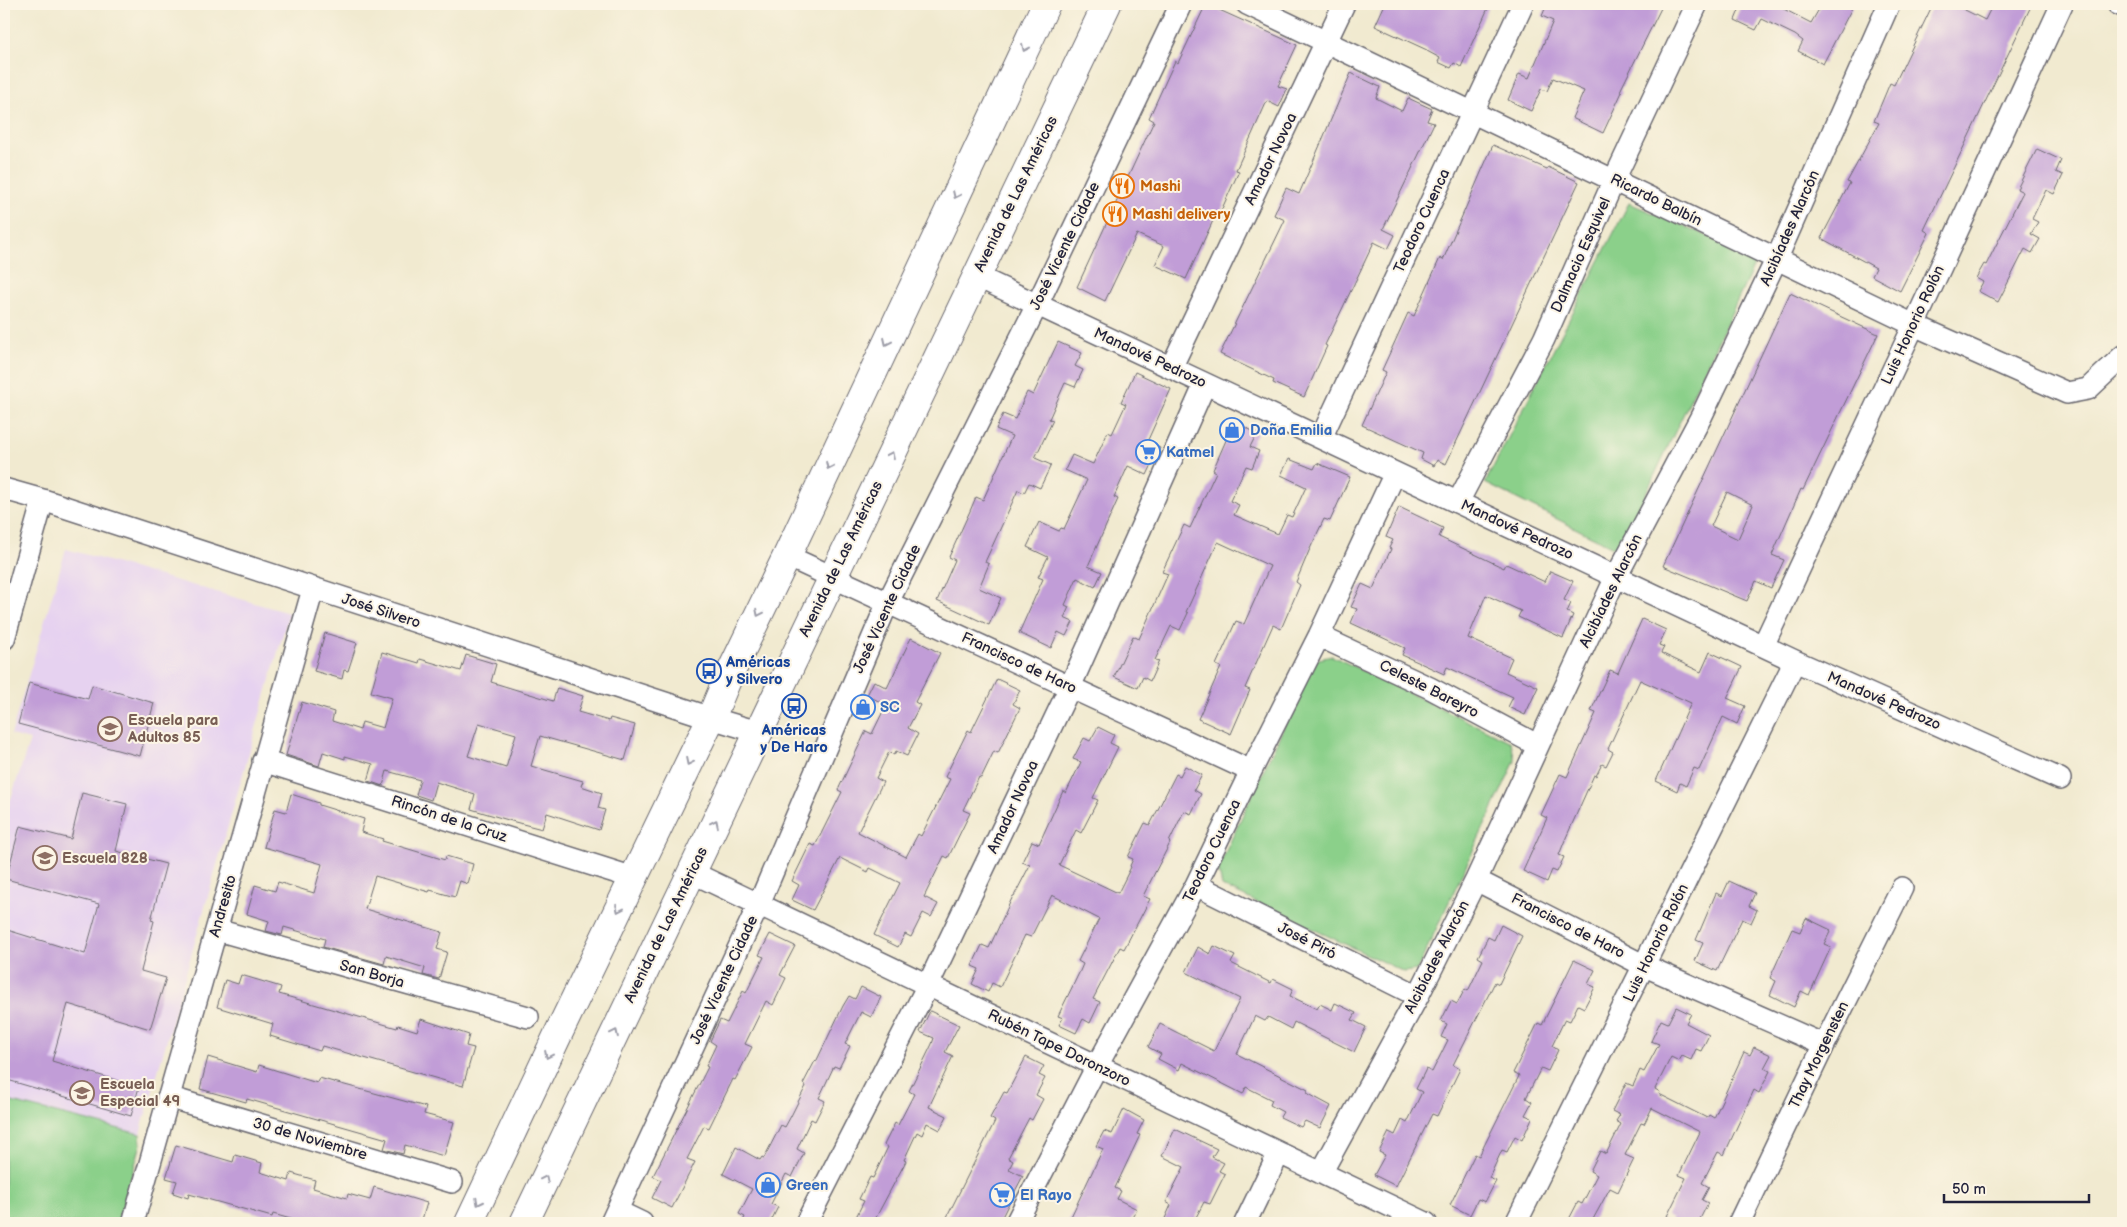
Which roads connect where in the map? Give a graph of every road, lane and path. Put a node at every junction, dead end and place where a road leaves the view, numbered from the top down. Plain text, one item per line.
1 (1046, 4) edge
2 (1107, 4) edge
3 (1181, 4) edge
4 (1247, 4) edge
5 (1344, 4) edge
6 (1523, 4) edge
7 (1697, 4) edge
8 (1890, 4) edge
9 (2062, 4) edge
10 (2118, 4) edge
11 (2123, 6) edge
12 (1327, 42) junction
13 (1473, 112) junction
14 (1614, 180) junction
15 (1777, 258) junction
16 (976, 276) junction
17 (1037, 305) junction
18 (1914, 324) junction
19 (2123, 356) edge
20 (1171, 368) junction
21 (1205, 384) junction
22 (1320, 438) junction
23 (1395, 473) junction
24 (4, 489) edge
25 (44, 500) junction
26 (1458, 502) junction
27 (787, 556) junction
28 (833, 577) junction
29 (1616, 577) junction
30 (313, 589) junction
31 (888, 602) junction
32 (1319, 636) junction
33 (4, 639) edge
34 (1763, 646) junction
35 (1795, 661) junction
36 (1070, 687) junction
37 (710, 718) junction
38 (758, 732) junction
39 (1537, 745) junction
40 (264, 761) junction
41 (1251, 771) junction
42 (2060, 779) dead end
43 (692, 872) junction
44 (634, 878) junction
45 (1476, 880) junction
46 (1196, 885) junction
47 (1902, 888) dead end
48 (759, 904) junction
49 (216, 930) junction
50 (1645, 966) junction
51 (928, 985) junction
52 (1418, 996) junction
53 (528, 1017) dead end
54 (1824, 1045) junction
55 (1097, 1066) junction
56 (168, 1097) junction
57 (1279, 1153) junction
58 (1321, 1173) junction
59 (452, 1182) dead end
60 (614, 1217) edge
61 (133, 1223) edge
62 (469, 1223) edge
63 (524, 1223) edge
64 (642, 1223) edge
65 (806, 1223) edge
66 (1016, 1223) edge
67 (1245, 1223) edge
68 (1426, 1223) edge
69 (1516, 1223) edge
70 (1739, 1223) edge

1 -> 27 main road
2 - 16 main road, Avenida de Las Américas
3 - 17 street, José Vicente Cidade
4 - 12 street, Ricardo Balbín
5 - 12 street, Amador Novoa
6 - 13 street, Teodoro Cuenca
7 - 14 street, Dalmacio Esquivel
8 - 15 street, Alcibíades Alarcón
9 - 18 street, Luis Honorio Rolón
10 - 11 street
12 - 13 street, Ricardo Balbín
12 - 20 street, Amador Novoa
13 - 14 street, Ricardo Balbín
13 - 22 street, Teodoro Cuenca
14 - 15 street, Ricardo Balbín
14 - 26 street, Dalmacio Esquivel
15 - 18 street, Ricardo Balbín
15 - 29 street, Alcibíades Alarcón
16 - 17 street, Mandové Pedrozo
28 -> 16 main road, Avenida de Las Américas
17 - 20 street, Mandové Pedrozo
17 - 31 street, José Vicente Cidade
18 - 19 street, Ricardo Balbín
18 - 34 street, Luis Honorio Rolón
20 - 21 street, Mandové Pedrozo
21 - 22 street, Mandové Pedrozo
21 - 36 street, Amador Novoa
22 - 23 street, Mandové Pedrozo
23 - 26 street, Mandové Pedrozo
23 - 32 street, Teodoro Cuenca
24 - 25 street, José Silvero
25 - 30 street, José Silvero
25 - 33 street
26 - 29 street, Mandové Pedrozo
27 - 28 street, Francisco de Haro
27 -> 37 main road
28 - 31 street, Francisco de Haro
28 - 38 main road, Avenida de Las Américas
29 - 34 street, Mandové Pedrozo
29 - 39 street, Alcibíades Alarcón
30 - 37 street, José Silvero
30 - 40 street, Andresito
31 - 36 street, Francisco de Haro
31 - 48 street, José Vicente Cidade
32 - 39 street, Celeste Bareyro
32 - 41 street, Teodoro Cuenca
34 - 35 street, Mandové Pedrozo
35 - 42 street, Mandové Pedrozo
35 - 50 street, Luis Honorio Rolón
36 - 41 street, Francisco de Haro
36 - 51 street, Amador Novoa
37 - 38 street, José Silvero
37 -> 44 main road
43 -> 38 main road, Avenida de Las Américas
39 - 45 street, Alcibíades Alarcón
40 - 44 street, Rincón de la Cruz
40 - 49 street, Andresito
41 - 46 street, Teodoro Cuenca
43 - 48 street, Rubén Tape Doronzoro
63 -> 43 main road, Avenida de Las Américas
44 -> 62 main road
45 - 50 street, Francisco de Haro
45 - 52 street, Alcibíades Alarcón
46 - 52 street, José Piró
46 - 55 street, Teodoro Cuenca
47 - 54 street, Thay Morgensten
48 - 51 street, Rubén Tape Doronzoro
48 - 60 street, José Vicente Cidade
49 - 53 street, San Borja
49 - 56 street, Andresito
50 - 54 street, Francisco de Haro
50 - 69 street, Luis Honorio Rolón
51 - 55 street, Rubén Tape Doronzoro
51 - 65 street, Amador Novoa
52 - 58 street, Alcibíades Alarcón
54 - 70 street, Thay Morgensten
55 - 57 street, Rubén Tape Doronzoro
55 - 66 street, Teodoro Cuenca
56 - 59 street, 30 de Noviembre
56 - 61 street, Andresito
57 - 58 street, Rubén Tape Doronzoro
57 - 67 street
58 - 68 street, Rubén Tape Doronzoro
60 - 64 street

